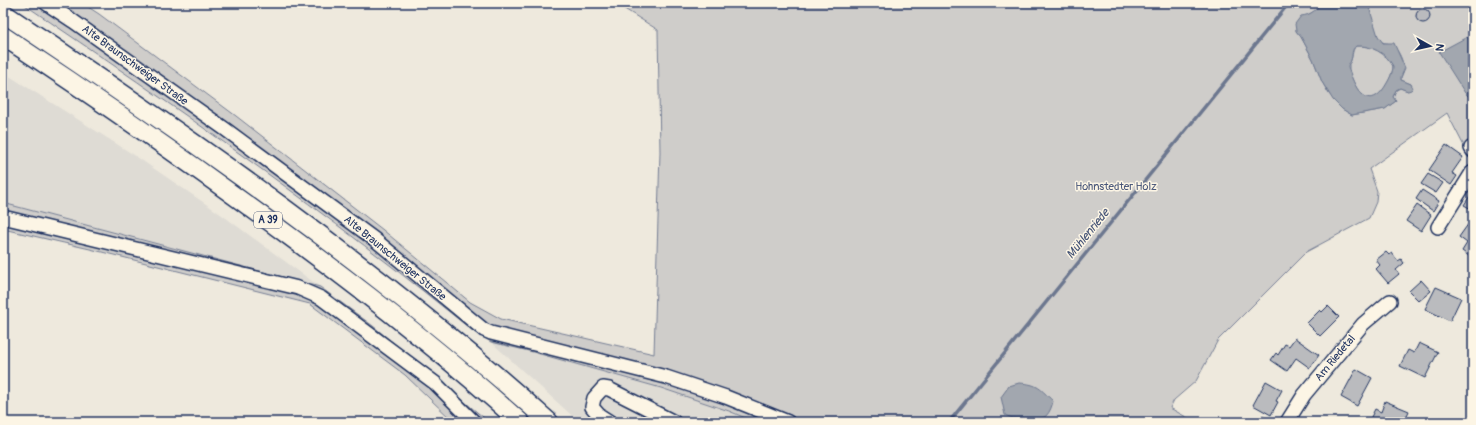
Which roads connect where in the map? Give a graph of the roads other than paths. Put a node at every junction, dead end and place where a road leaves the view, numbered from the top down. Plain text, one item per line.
1 (46, 3) edge
2 (3, 13) edge
3 (3, 36) edge
4 (1473, 171) edge
5 (3, 217) edge
6 (1438, 227) dead end
7 (1390, 301) dead end
8 (771, 419) edge
9 (474, 422) edge
10 (520, 422) edge
11 (549, 422) edge
12 (610, 422) edge
13 (674, 422) edge
14 (788, 422) edge
15 (1287, 422) edge

1 - 8 street, Alte Braunschweiger Straße
2 - 11 highway, A 39
3 - 10 highway, A 39
4 - 6 street
5 - 9 street
7 - 15 street, Am Riedetal
8 - 14 street, Alte Braunschweiger Straße
12 - 13 street

